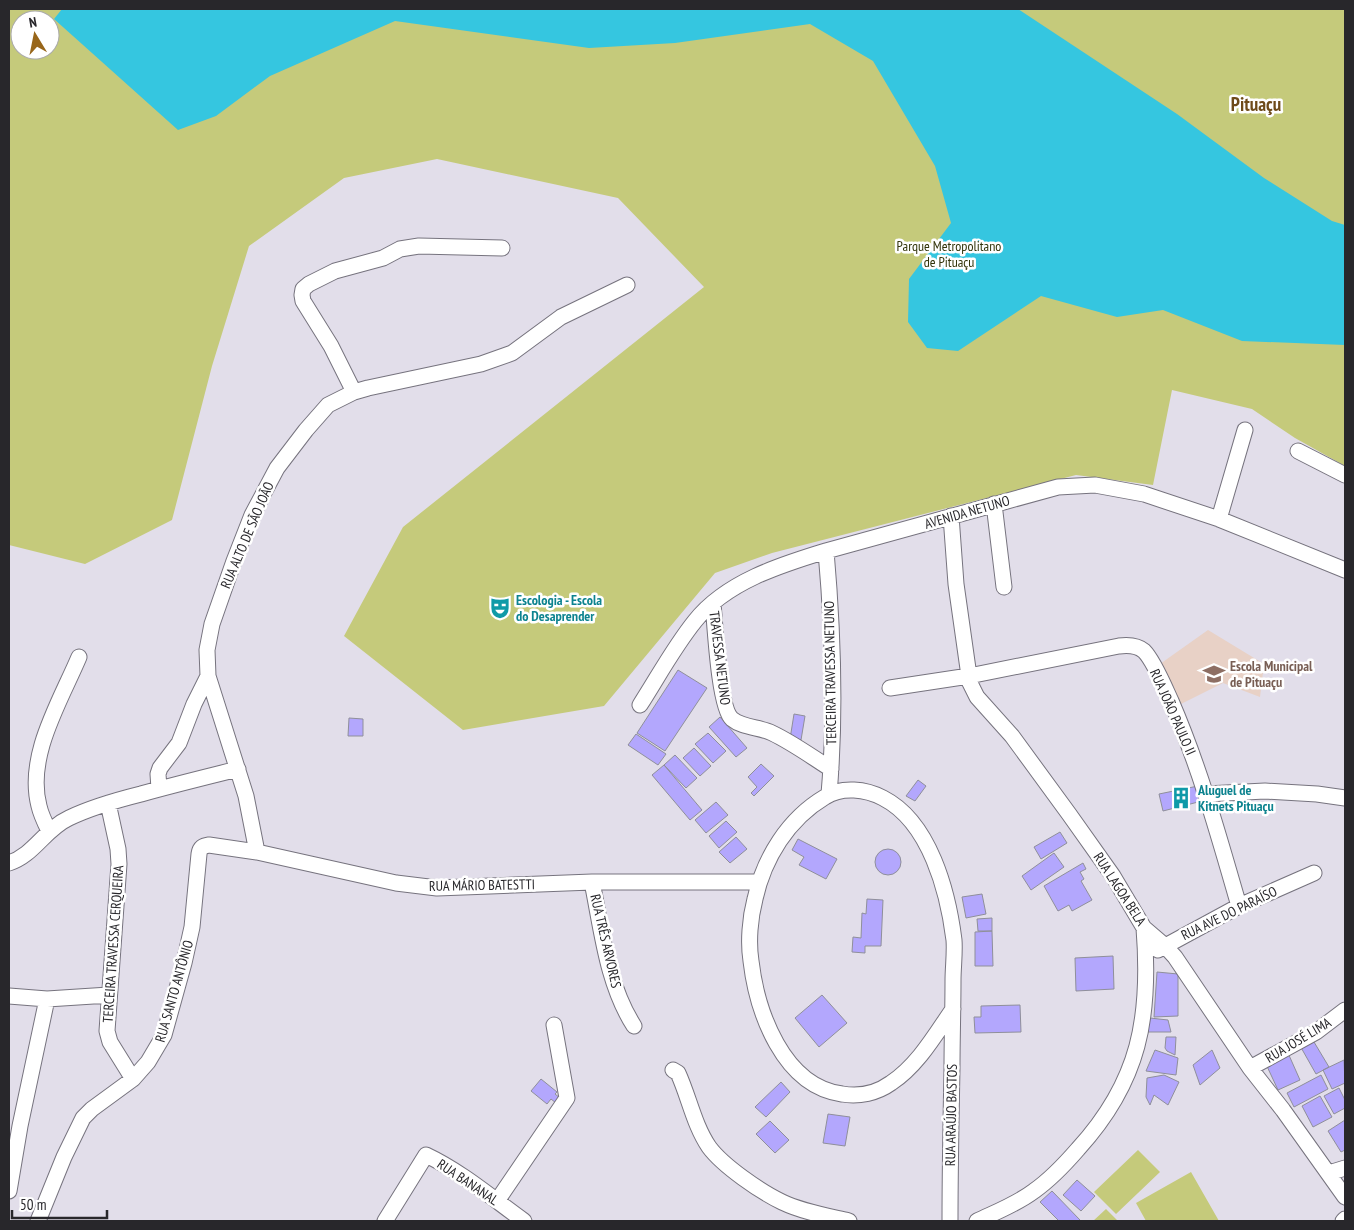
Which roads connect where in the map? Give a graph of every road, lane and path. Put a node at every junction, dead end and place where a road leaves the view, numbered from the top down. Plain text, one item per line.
1 (502, 248) dead end
2 (627, 285) dead end
3 (354, 392) junction
4 (1245, 430) dead end
5 (1298, 451) dead end
6 (1345, 476) edge
7 (994, 504) junction
8 (951, 516) junction
9 (1219, 519) junction
10 (826, 551) junction
11 (1345, 570) edge
12 (1004, 587) dead end
13 (713, 603) junction
14 (79, 657) dead end
15 (208, 676) junction
16 (969, 676) junction
17 (890, 688) dead end
18 (640, 705) dead end
19 (238, 769) junction
20 (831, 769) junction
21 (160, 789) junction
22 (829, 794) junction
23 (1206, 794) junction
24 (1345, 798) edge
25 (108, 803) junction
26 (49, 831) junction
27 (209, 845) joint
28 (257, 852) junction
29 (9, 863) edge
30 (1314, 873) dead end
31 (592, 882) junction
32 (759, 882) junction
33 (1239, 906) junction
34 (1144, 928) junction
35 (1165, 946) junction
36 (1146, 956) junction
37 (109, 995) junction
38 (9, 996) edge
39 (47, 999) junction
40 (953, 1009) junction
41 (1345, 1010) edge
42 (554, 1025) dead end
43 (634, 1026) dead end
44 (1250, 1068) junction
45 (672, 1070) dead end
46 (133, 1079) junction
47 (1345, 1168) edge
48 (1329, 1173) junction
49 (9, 1191) edge
50 (1345, 1197) edge
51 (496, 1201) junction
52 (38, 1221) edge
53 (385, 1221) edge
54 (524, 1221) edge
55 (848, 1221) edge
56 (950, 1221) edge
57 (977, 1221) edge

1 - 3 street
2 - 3 street, RUA ALTO DE SÃO JOÃO
3 - 15 street, RUA ALTO DE SÃO JOÃO
4 - 9 street
5 - 6 street
7 - 8 street, AVENIDA NETUNO
7 - 9 street, AVENIDA NETUNO
7 - 12 street
8 - 10 street, AVENIDA NETUNO
8 - 16 street, RUA LAGOA BELA
9 - 11 street, AVENIDA NETUNO
10 - 13 street, AVENIDA NETUNO
10 - 20 street, TERCEIRA TRAVESSA NETUNO
13 - 18 street, AVENIDA NETUNO
13 - 20 street, TRAVESSA NETUNO
14 - 26 street
15 - 19 street, RUA ALTO DE SÃO JOÃO
15 - 21 street
16 - 17 street, RUA JOÃO PAULO II
16 - 23 street, RUA JOÃO PAULO II
16 - 34 street, RUA LAGOA BELA
19 - 21 street
19 - 28 street, RUA ALTO DE SÃO JOÃO
20 - 22 street, TERCEIRA TRAVESSA NETUNO
21 - 25 street
22 - 32 street, RUA ARAÚJO BASTOS
22 - 40 street, RUA ARAÚJO BASTOS
23 - 24 street
23 - 33 street, RUA JOÃO PAULO II
25 - 26 street
25 - 37 street, TERCEIRA TRAVESSA CERQUEIRA
26 - 29 street
27 - 28 street, RUA MÁRIO BATESTTI
27 - 46 street, RUA SANTO ANTÔNIO
28 - 31 street, RUA MÁRIO BATESTTI
30 - 33 street, RUA AVE DO PARAÍSO
31 - 32 street, RUA MÁRIO BATESTTI
31 - 43 street, RUA TRÊS ARVORES
32 - 40 street, RUA ARAÚJO BASTOS
33 - 35 street, RUA AVE DO PARAÍSO
34 - 35 street, RUA LAGOA BELA
34 - 36 street
35 - 36 street, RUA AVE DO PARAÍSO
35 - 44 street, RUA LAGOA BELA
36 - 57 street
37 - 39 street
37 - 46 street, TERCEIRA TRAVESSA CERQUEIRA
38 - 39 street
39 - 49 street
40 - 56 street, RUA ARAÚJO BASTOS
41 - 44 street, RUA JOSÉ LIMA
42 - 51 street
44 - 48 street, RUA LAGOA BELA
45 - 55 street
46 - 52 street, RUA SANTO ANTÔNIO
47 - 48 street
48 - 50 street, RUA LAGOA BELA
51 - 53 street, RUA BANANAL
51 - 54 street, RUA BANANAL

